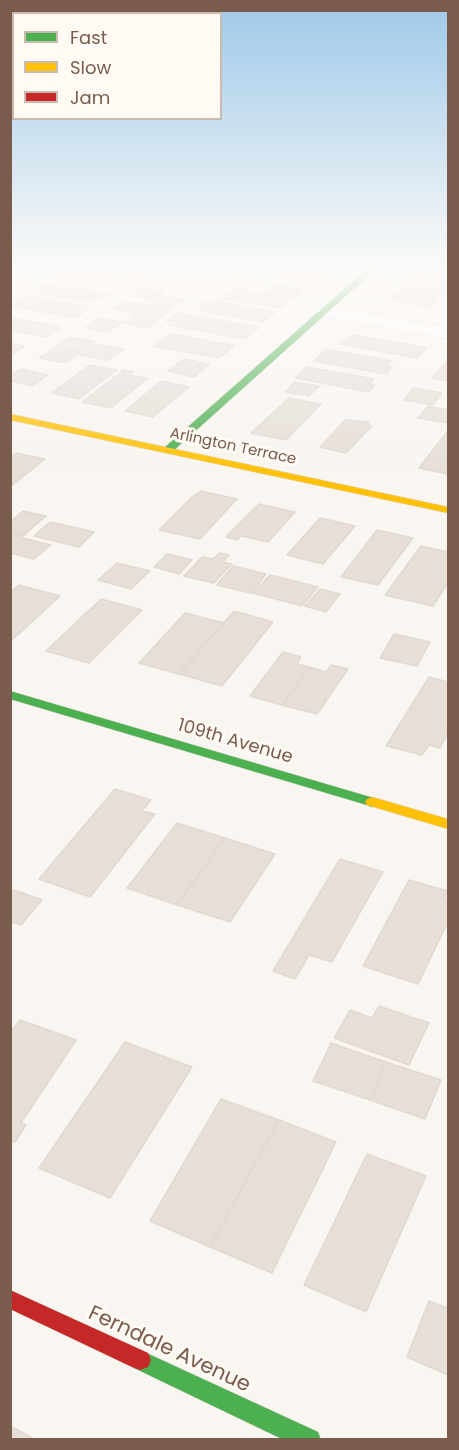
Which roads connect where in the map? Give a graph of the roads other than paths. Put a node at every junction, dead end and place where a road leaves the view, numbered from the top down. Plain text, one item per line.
1 (298, 336) edge
2 (10, 417) edge
3 (168, 450) junction
4 (448, 510) edge
5 (10, 695) edge
6 (448, 824) edge
7 (10, 1299) edge
8 (310, 1440) edge

1 - 3 street
2 - 3 street, Arlington Terrace
3 - 4 street, Arlington Terrace
5 - 6 street, 109th Avenue
7 - 8 street, Ferndale Avenue

